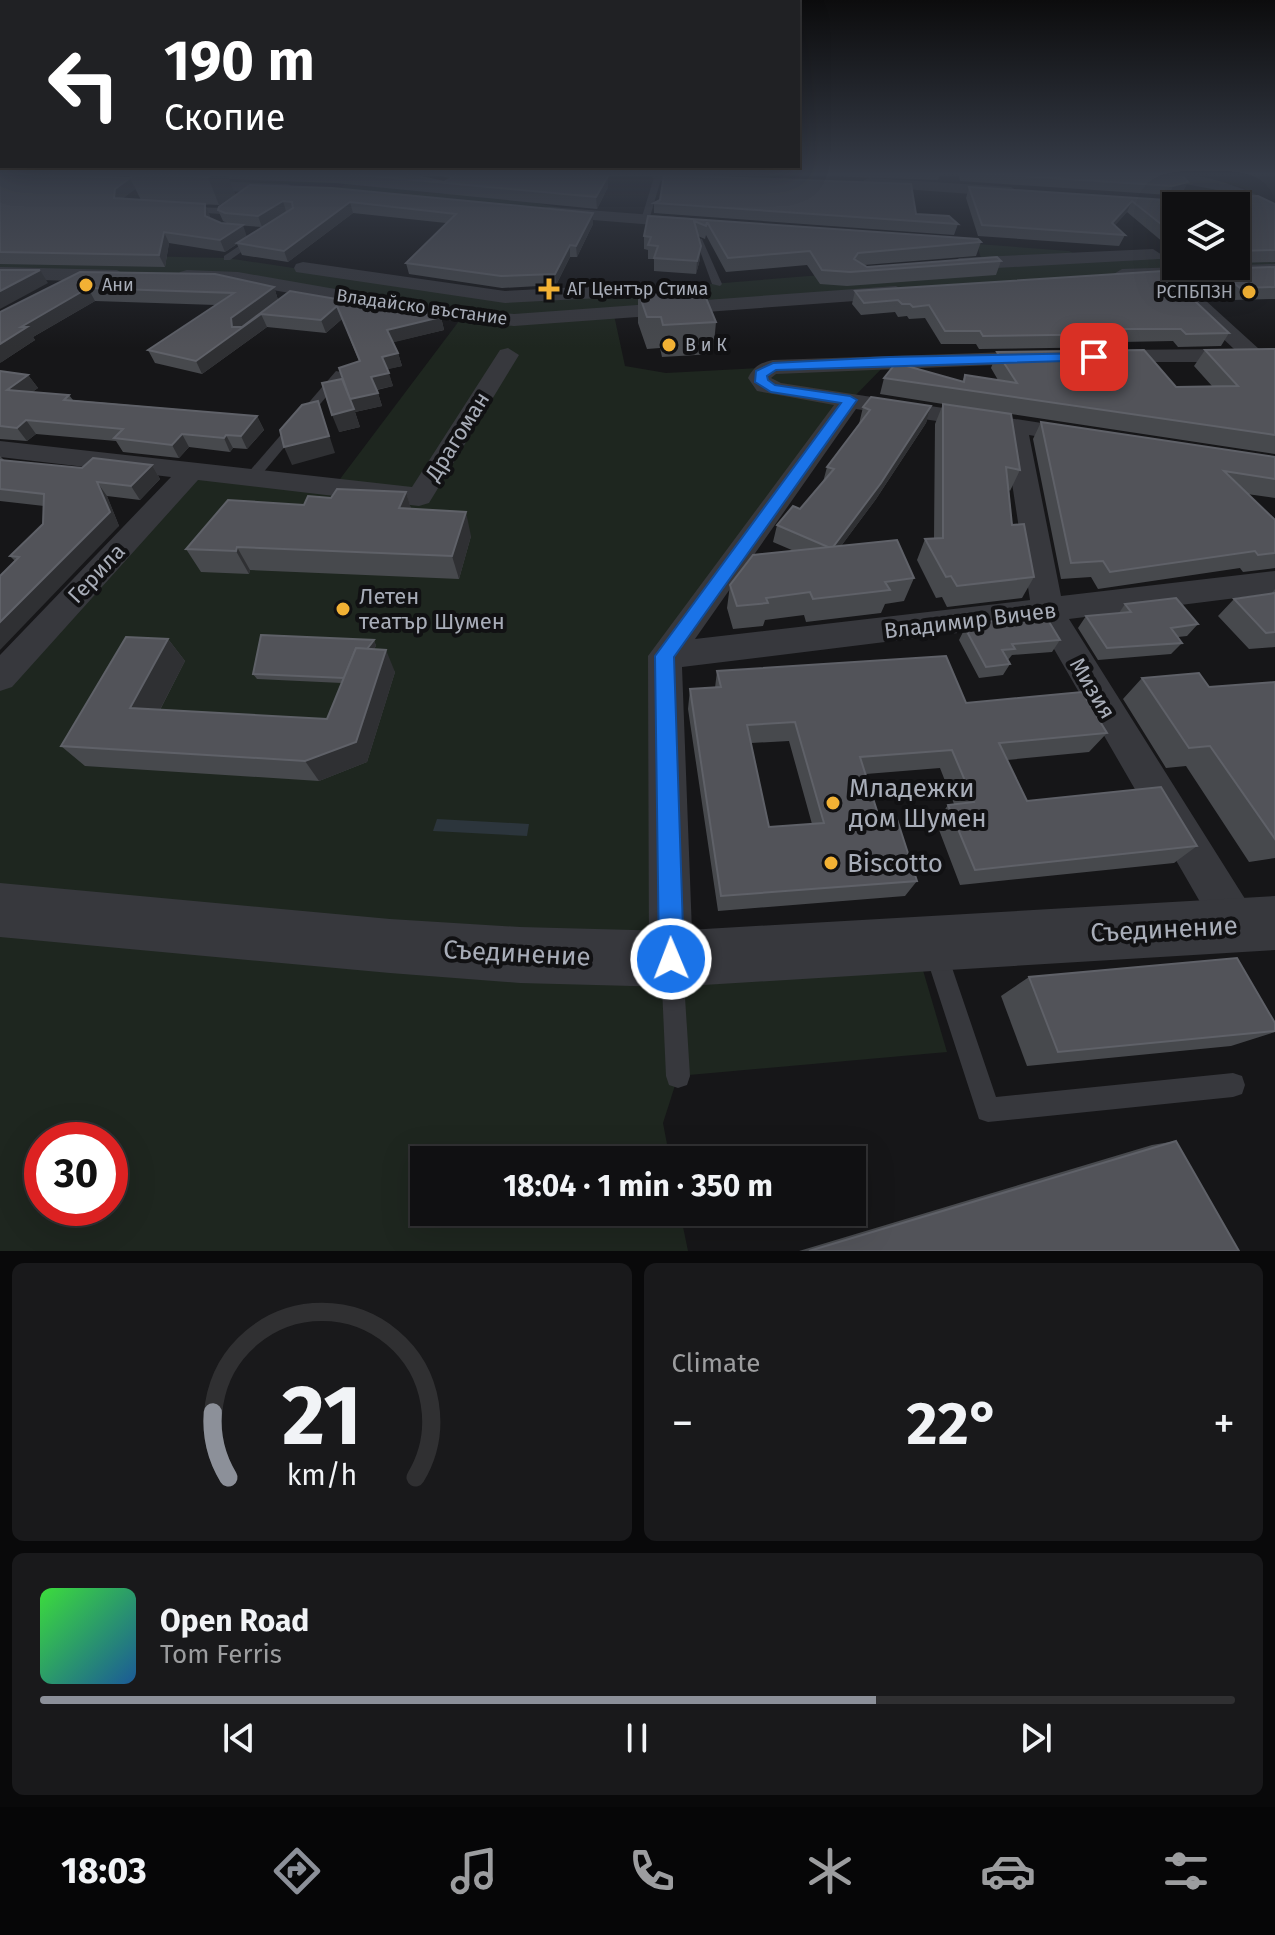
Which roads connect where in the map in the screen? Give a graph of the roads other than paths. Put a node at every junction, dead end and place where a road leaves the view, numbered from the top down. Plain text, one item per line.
1 (700, 231) edge
2 (252, 232) edge
3 (703, 232) joint
4 (0, 253) edge
5 (30, 254) edge
6 (1162, 255) edge
7 (184, 257) dead end
8 (227, 258) junction
9 (264, 262) edge
10 (289, 266) dead end
11 (936, 266) edge
12 (1275, 270) edge
13 (1250, 271) edge
14 (0, 273) edge
15 (1162, 273) edge
16 (80, 276) junction
17 (140, 276) edge
18 (170, 276) edge
19 (1037, 280) edge
20 (1173, 280) edge
21 (717, 284) dead end
22 (654, 289) edge
23 (911, 291) edge
24 (40, 298) edge
25 (508, 355) dead end
26 (1264, 355) edge
27 (340, 373) edge
28 (850, 400) junction
29 (1015, 425) junction
30 (1107, 439) edge
31 (0, 449) edge
32 (192, 470) junction
33 (252, 477) junction
34 (1275, 582) edge
35 (1048, 611) junction
36 (665, 656) junction
37 (0, 677) edge
38 (0, 910) edge
39 (1256, 924) edge
40 (933, 942) junction
41 (671, 959) junction
42 (678, 1076) dead end
43 (1233, 1085) dead end

1 - 3 street
2 - 8 lane
3 - 21 lane
4 - 5 street
6 - 11 street
7 - 8 street
8 - 9 street
10 - 22 street, Владайско въстание
12 - 13 street
14 - 16 street
15 - 19 street
16 - 17 street
16 - 24 street
18 - 23 street, Владайско въстание
20 - 26 street
25 - 33 street, Драгоман
26 - 28 street
27 - 33 lane
28 - 29 street
28 - 36 street
29 - 30 street
29 - 35 street, Мизия
31 - 32 street, Драгоман
32 - 33 street, Драгоман
32 - 37 street, Герила
34 - 35 street, Владимир Вичев
35 - 36 street, Владимир Вичев
35 - 39 street, Мизия
36 - 41 street
38 - 41 street, Съединение
39 - 40 street, Съединение
40 - 41 street, Съединение
40 - 43 lane
41 - 42 lane

